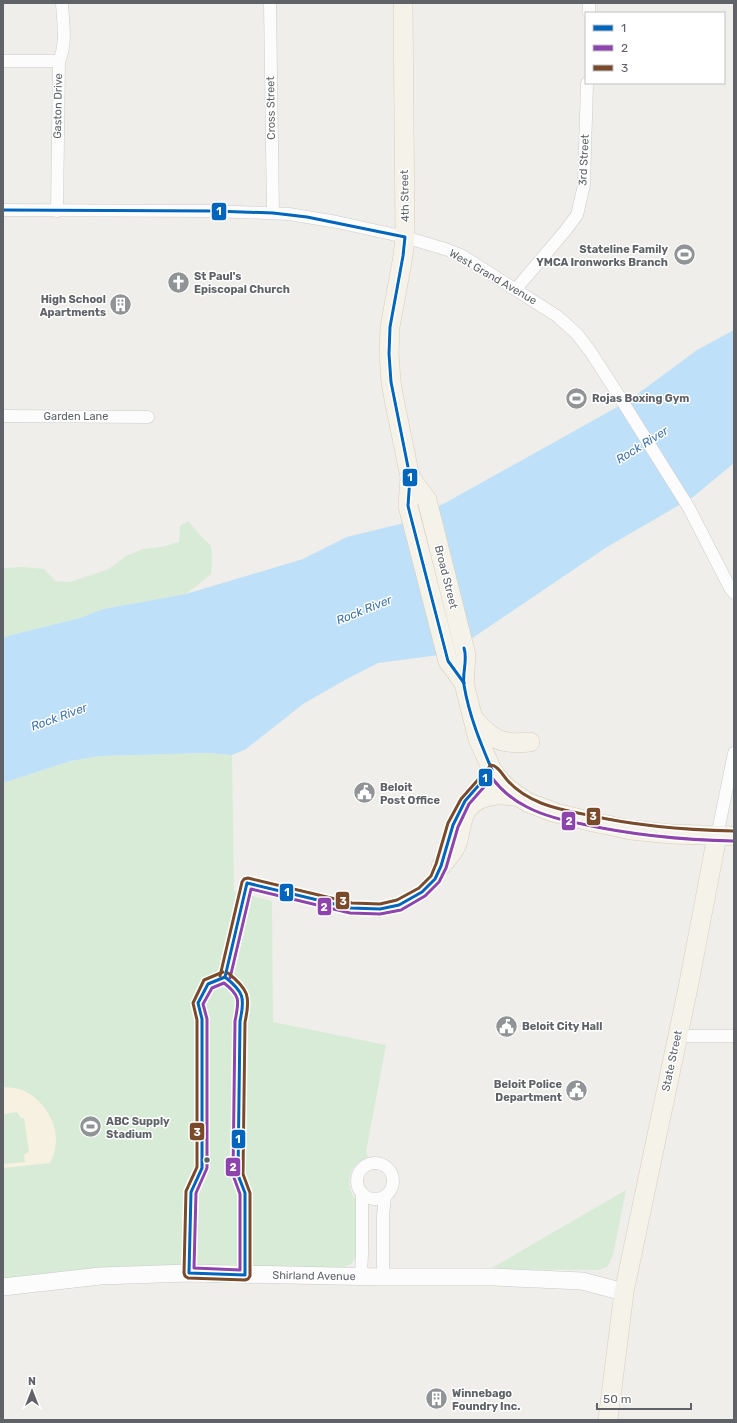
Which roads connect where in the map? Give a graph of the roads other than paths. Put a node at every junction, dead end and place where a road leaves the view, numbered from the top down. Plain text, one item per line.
1 (62, 3) edge
2 (270, 3) edge
3 (403, 3) edge
4 (3, 61) edge
5 (59, 61) junction
6 (587, 84) edge
7 (3, 210) edge
8 (57, 211) junction
9 (273, 213) junction
10 (405, 237) junction
11 (516, 289) junction
12 (3, 416) edge
13 (148, 417) dead end
14 (410, 477) junction
15 (408, 506) joint
16 (734, 593) edge
17 (464, 682) junction
18 (471, 716) junction
19 (530, 742) dead end
20 (734, 753) edge
21 (492, 770) junction
22 (521, 798) junction
23 (726, 836) edge
24 (438, 873) junction
25 (248, 883) dead end
26 (677, 1036) junction
27 (734, 1036) edge
28 (362, 1193) junction
29 (385, 1196) junction
30 (361, 1276) junction
31 (383, 1276) junction
32 (3, 1287) edge
33 (624, 1292) junction
34 (608, 1420) edge

1 - 5 street, Gaston Drive
2 - 9 street, Cross Street
3 - 10 main road, 4th Street
4 - 5 street
5 - 8 street, Gaston Drive
6 - 11 street, 3rd Street
7 - 8 street, West Grand Avenue
8 - 9 street, West Grand Avenue
9 - 10 street, West Grand Avenue
10 - 11 street, West Grand Avenue
10 - 14 main road, 4th Street
11 - 16 street, West Grand Avenue
12 - 13 street, Garden Lane
14 - 15 main road, 4th Street
14 - 17 main road, Broad Street
15 - 17 main road, Broad Street
17 - 18 main road, Broad Street
18 - 19 main road
18 - 21 main road, Broad Street
20 - 23 street, State Street
21 - 22 main road, Broad Street
21 - 24 street
22 - 23 main road, Broad Street
22 - 24 main road
23 - 26 main road, State Street
24 - 25 street
26 - 27 street
26 - 33 main road, State Street
28 - 29 street
28 - 29 street
28 - 30 street
29 - 31 street
30 - 31 street, Shirland Avenue
30 - 32 street, Shirland Avenue
31 - 33 street, Shirland Avenue
33 - 34 main road, State Street

